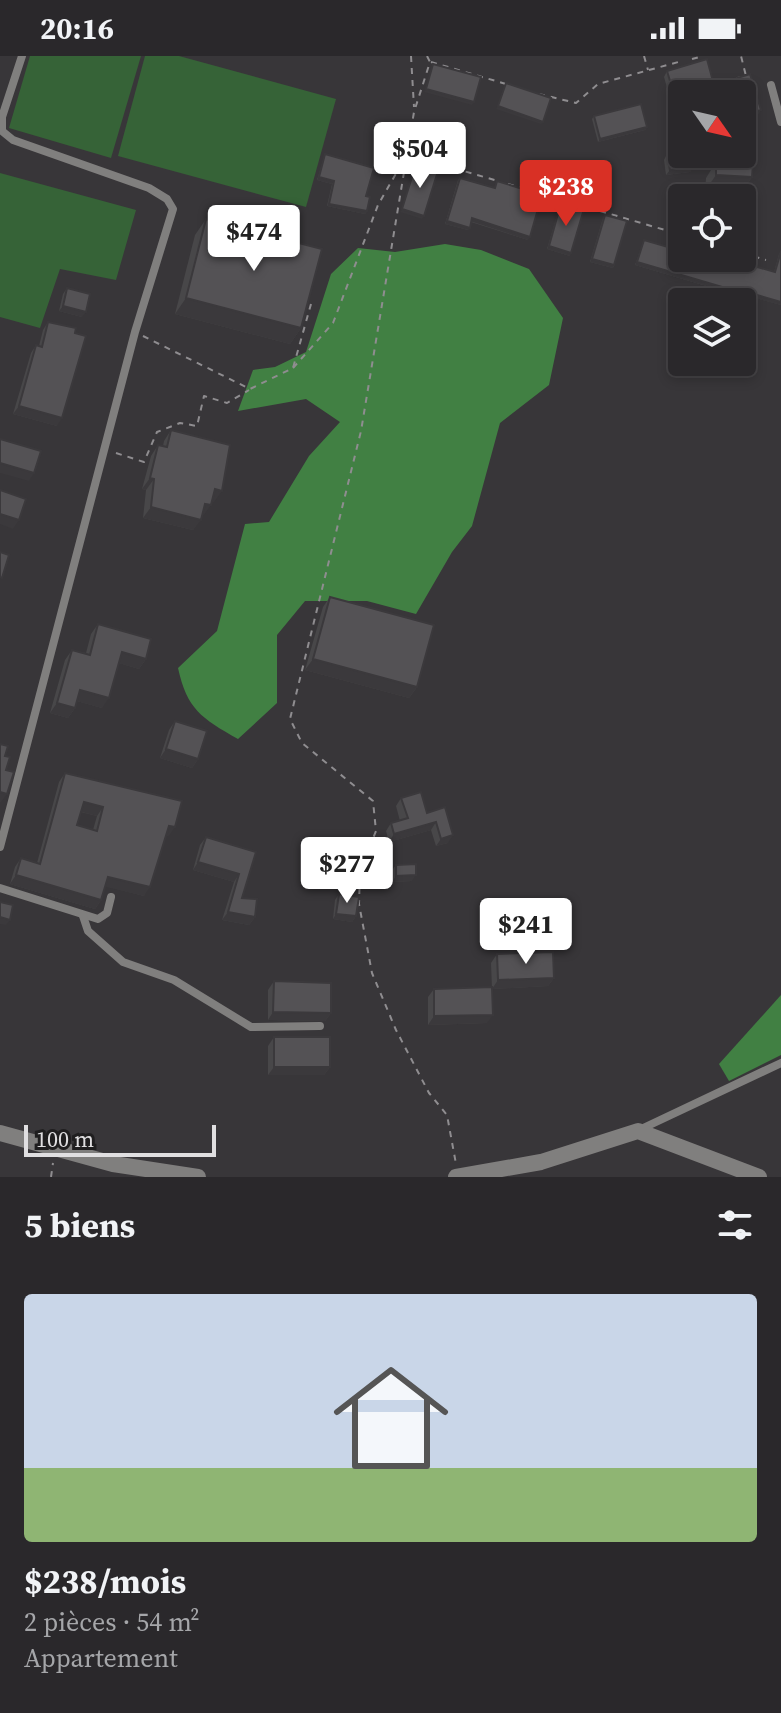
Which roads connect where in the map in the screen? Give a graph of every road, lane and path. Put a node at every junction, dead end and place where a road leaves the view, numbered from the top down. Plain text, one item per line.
1 (22, 56) edge
2 (411, 56) edge
3 (427, 56) edge
4 (644, 56) edge
5 (703, 56) edge
6 (741, 56) edge
7 (692, 59) dead end
8 (682, 61) dead end
9 (430, 62) junction
10 (648, 70) junction
11 (731, 80) edge
12 (771, 85) dead end
13 (519, 88) edge
14 (533, 92) edge
15 (414, 112) junction
16 (781, 122) edge
17 (407, 155) junction
18 (668, 231) edge
19 (756, 257) edge
20 (766, 260) dead end
21 (311, 304) edge
22 (135, 332) junction
23 (293, 368) junction
24 (250, 389) junction
25 (104, 449) junction
26 (4, 824) edge
27 (0, 847) edge
28 (0, 888) edge
29 (111, 897) dead end
30 (83, 916) junction
31 (320, 1026) dead end
32 (781, 1063) edge
33 (638, 1131) junction
34 (0, 1133) edge
35 (541, 1162) junction
36 (198, 1177) edge
37 (458, 1177) edge
38 (510, 1177) edge
39 (759, 1177) edge

1 - 22 lane
2 - 15 path
3 - 9 path
4 - 10 path
5 - 7 path
6 - 11 path
8 - 10 path
9 - 13 path
9 - 15 path
10 - 14 path
12 - 16 lane
15 - 17 path
17 - 18 path
17 - 23 path
17 - 37 path
19 - 20 path
21 - 23 path
22 - 24 path
22 - 25 lane
23 - 24 path
24 - 25 path
25 - 26 lane
26 - 27 lane
28 - 30 lane
29 - 30 lane
30 - 31 lane
32 - 33 lane
33 - 35 street
33 - 39 street
34 - 36 street
35 - 37 street
35 - 38 street

